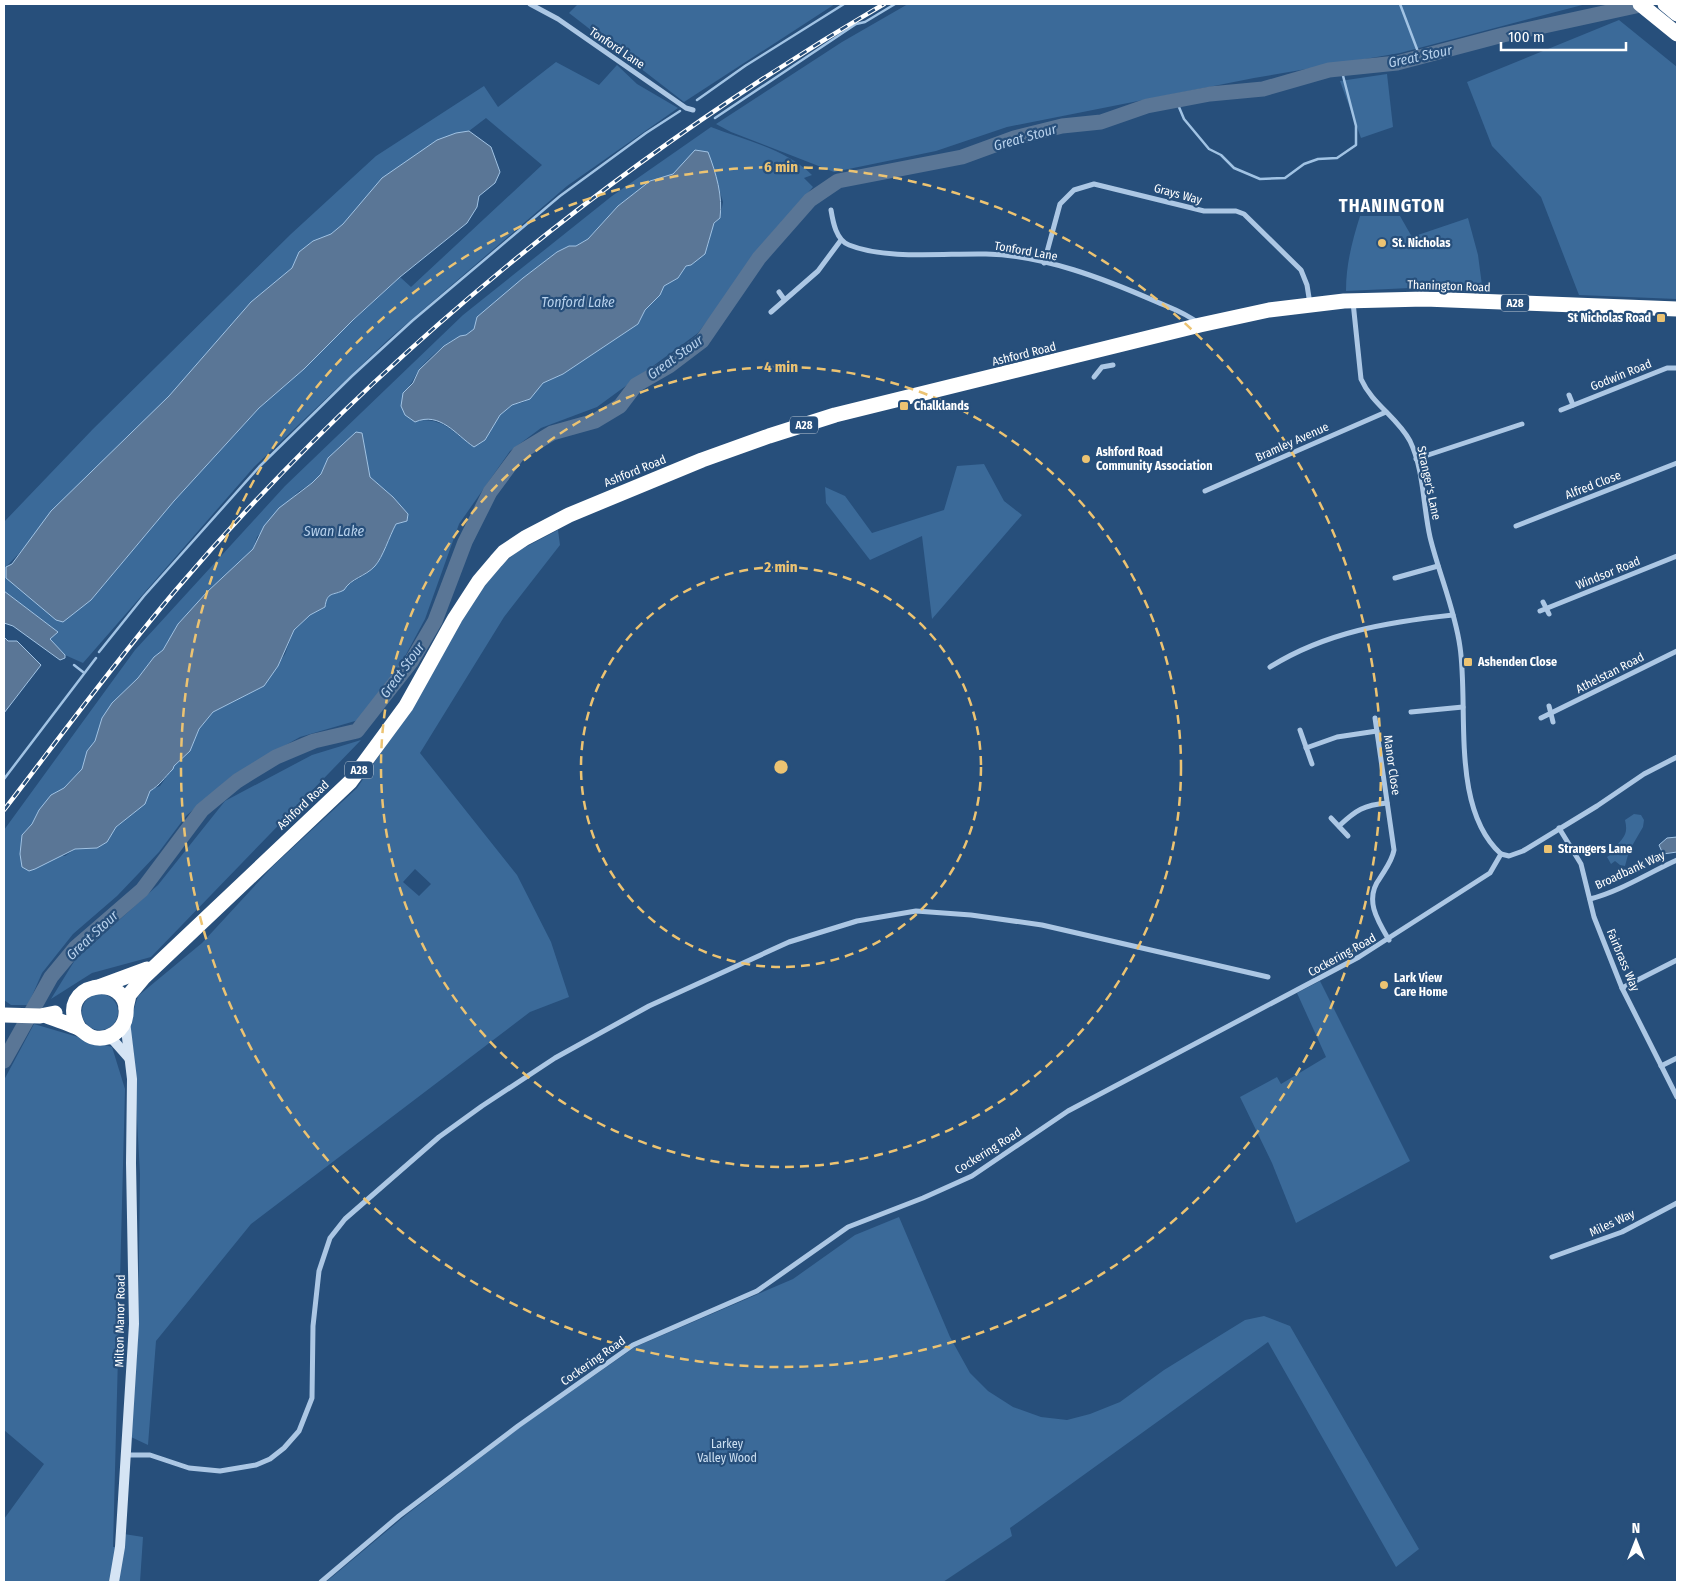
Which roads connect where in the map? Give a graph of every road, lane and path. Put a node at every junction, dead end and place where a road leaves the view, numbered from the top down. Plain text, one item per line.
1 (530, 4) edge
2 (1640, 4) edge
3 (1677, 34) edge
4 (693, 110) dead end
5 (831, 210) dead end
6 (841, 240) junction
7 (1044, 263) junction
8 (778, 292) dead end
9 (784, 299) junction
10 (1353, 301) junction
11 (1310, 304) junction
12 (1677, 309) edge
13 (771, 312) dead end
14 (1200, 325) junction
15 (1113, 364) dead end
16 (1677, 368) edge
17 (1094, 377) dead end
18 (1570, 395) dead end
19 (1574, 405) junction
20 (1561, 410) dead end
21 (1386, 412) junction
22 (1522, 424) dead end
23 (1416, 459) junction
24 (1677, 463) edge
25 (1205, 491) dead end
26 (1516, 526) dead end
27 (1677, 556) edge
28 (1438, 566) junction
29 (1395, 578) dead end
30 (1544, 602) dead end
31 (1546, 608) junction
32 (1540, 611) dead end
33 (1548, 614) dead end
34 (1453, 615) junction
35 (1677, 651) edge
36 (1270, 667) dead end
37 (1548, 706) dead end
38 (1463, 707) junction
39 (1411, 712) dead end
40 (1551, 714) junction
41 (1375, 718) dead end
42 (1541, 718) dead end
43 (1553, 722) dead end
44 (1300, 730) dead end
45 (1377, 731) junction
46 (1306, 748) junction
47 (1677, 757) edge
48 (1312, 764) dead end
49 (1387, 803) junction
50 (1331, 818) dead end
51 (1339, 826) junction
52 (1559, 828) junction
53 (1348, 836) dead end
54 (1501, 854) junction
55 (1677, 860) edge
56 (1590, 899) junction
57 (1389, 940) junction
58 (1677, 960) edge
59 (157, 964) junction
60 (1268, 977) dead end
61 (101, 986) junction
62 (1622, 988) junction
63 (76, 1002) junction
64 (11, 1015) edge
65 (125, 1015) junction
66 (43, 1016) junction
67 (79, 1028) junction
68 (107, 1037) junction
69 (1677, 1058) edge
70 (130, 1059) junction
71 (1661, 1066) junction
72 (1677, 1097) edge
73 (1677, 1203) edge
74 (1552, 1257) dead end
75 (126, 1454) junction
76 (114, 1582) edge
77 (321, 1582) edge

1 - 4 street, Tonford Lane
2 - 3 highway
5 - 6 street
6 - 7 street, Tonford Lane
6 - 9 street
7 - 11 street, Grays Way
7 - 14 street, Tonford Lane
8 - 9 street
9 - 13 street
10 - 11 highway, Thanington Road / A28
10 - 12 highway, Thanington Road / A28
10 - 21 street, Stranger's Lane
11 - 14 highway, Ashford Road / A28
14 - 59 highway, Ashford Road / A28
15 - 17 street
16 - 19 street, Godwin Road
18 - 19 street
19 - 20 street, Godwin Road
21 - 23 street, Stranger's Lane
21 - 25 street, Bramley Avenue
22 - 23 street
23 - 28 street, Stranger's Lane
24 - 26 street, Alfred Close
27 - 31 street, Windsor Road
28 - 29 street
28 - 34 street, Stranger's Lane
30 - 31 street
31 - 32 street, Windsor Road
31 - 33 street
34 - 36 street
34 - 38 street, Stranger's Lane
35 - 40 street, Athelstan Road
37 - 40 street
38 - 39 street
38 - 54 street, Stranger's Lane
40 - 42 street, Athelstan Road
40 - 43 street
41 - 45 street, Manor Close
44 - 46 street
45 - 46 street, Manor Close
45 - 49 street, Manor Close
46 - 48 street
47 - 52 street
49 - 51 street, Manor Close
49 - 57 street, Manor Close
50 - 51 street
51 - 53 street
52 - 54 street
52 - 56 street, Fairbrass Way
54 - 57 street, Cockering Road
55 - 56 street, Broadbank Way
56 - 62 street, Fairbrass Way
57 - 77 street, Cockering Road
58 - 62 street
59 - 61 highway, Ashford Road / A28
59 - 65 highway, Ashford Road / A28
60 - 75 street
61 - 63 highway
61 - 65 highway
62 - 71 street, Fairbrass Way
63 - 66 highway
63 - 67 highway
64 - 66 highway
65 - 68 highway
65 - 70 street, Milton Manor Road
66 - 67 highway
67 - 68 highway
68 - 70 street
69 - 71 street
70 - 75 street, Milton Manor Road
71 - 72 street, Fairbrass Way
73 - 74 street, Miles Way
75 - 76 street, Milton Manor Road

